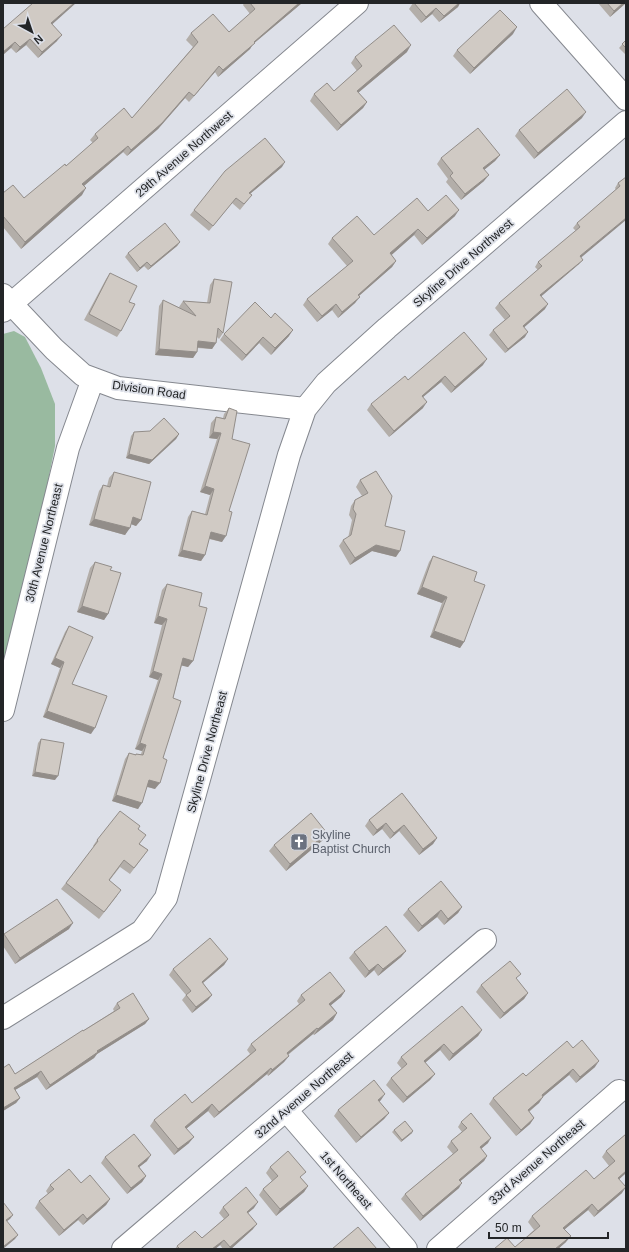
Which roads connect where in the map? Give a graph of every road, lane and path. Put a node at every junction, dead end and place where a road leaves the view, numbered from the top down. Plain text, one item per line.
1 (357, 3) edge
2 (541, 3) edge
3 (626, 99) edge
4 (626, 122) edge
5 (6, 303) edge
6 (93, 379) junction
7 (305, 409) junction
8 (3, 710) edge
9 (485, 940) dead end
10 (3, 1018) edge
11 (619, 1091) dead end
12 (286, 1110) junction
13 (123, 1249) edge
14 (406, 1249) edge
15 (438, 1249) edge

1 - 5 street, 29th Avenue Northwest
2 - 3 street
4 - 7 street, Skyline Drive Northwest
5 - 6 street, Division Road
6 - 7 street, Division Road
6 - 8 street, 30th Avenue Northeast
7 - 10 street, Skyline Drive Northeast
9 - 12 street, 32nd Avenue Northeast
11 - 15 street, 33rd Avenue Northeast
12 - 13 street, 32nd Avenue Northeast
12 - 14 street, 1st Northeast

